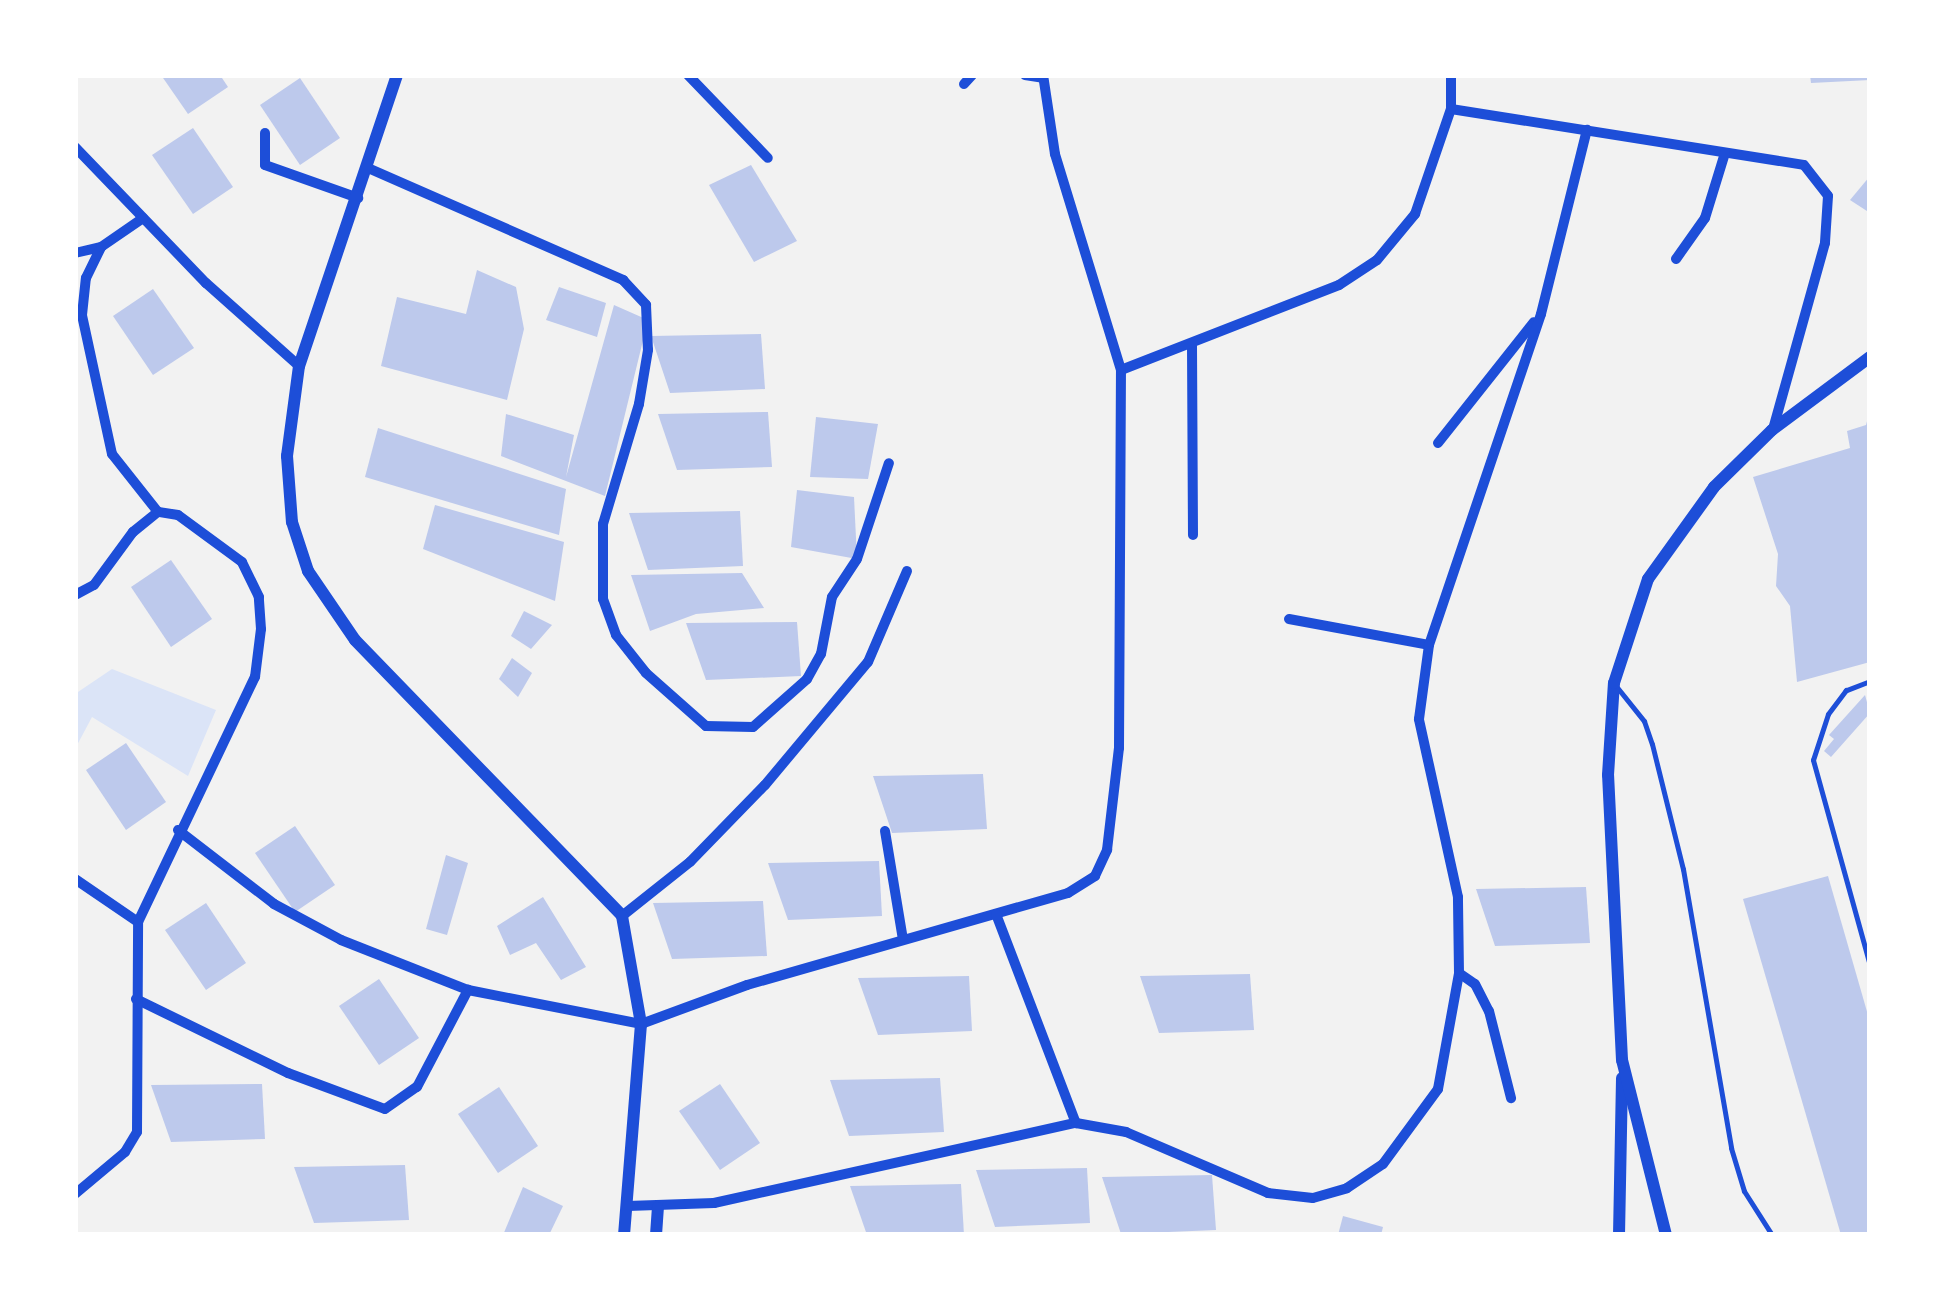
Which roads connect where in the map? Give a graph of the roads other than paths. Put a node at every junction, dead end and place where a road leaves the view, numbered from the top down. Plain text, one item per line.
1 (397, 75) edge
2 (688, 75) edge
3 (1025, 75) edge
4 (1451, 75) edge
5 (1043, 77) edge
6 (1452, 109) junction
7 (1587, 130) junction
8 (264, 133) dead end
9 (75, 147) edge
10 (1726, 152) junction
11 (768, 158) dead end
12 (368, 168) junction
13 (358, 198) junction
14 (142, 218) junction
15 (100, 247) junction
16 (75, 253) edge
17 (1676, 259) dead end
18 (1541, 314) junction
19 (1192, 346) junction
20 (1870, 357) edge
21 (299, 366) junction
22 (1120, 370) junction
23 (1772, 430) junction
24 (1438, 442) dead end
25 (889, 463) dead end
26 (158, 512) junction
27 (1193, 535) dead end
28 (907, 571) dead end
29 (75, 594) edge
30 (1289, 619) dead end
31 (1429, 645) junction
32 (1870, 682) edge
33 (1614, 684) junction
34 (178, 830) junction
35 (885, 830) dead end
36 (75, 879) edge
37 (996, 914) junction
38 (622, 916) junction
39 (138, 922) junction
40 (904, 940) junction
41 (1870, 966) edge
42 (1459, 973) junction
43 (468, 990) junction
44 (136, 999) junction
45 (641, 1024) junction
46 (1622, 1060) junction
47 (1511, 1098) dead end
48 (1076, 1123) junction
49 (75, 1194) edge
50 (628, 1206) junction
51 (658, 1208) junction
52 (624, 1235) edge
53 (656, 1235) edge
54 (1619, 1235) edge
55 (1666, 1235) edge
56 (1772, 1235) edge

1 - 12 street
2 - 11 street
3 - 5 street
4 - 6 street
5 - 22 street
6 - 7 street
6 - 19 street
7 - 10 street
7 - 18 street
8 - 13 street
9 - 14 street
10 - 17 street
10 - 23 street
12 - 13 street
12 - 25 street
13 - 21 street
14 - 15 street
14 - 21 street
15 - 16 street
15 - 26 street
18 - 24 street
18 - 31 street
19 - 22 street
19 - 27 street
20 - 23 street
21 - 38 street
22 - 37 street
23 - 33 street
26 - 29 street
26 - 34 street
28 - 38 street
30 - 31 street
31 - 42 street
32 - 41 lane
33 - 46 street
33 - 56 lane
34 - 39 street
34 - 43 street
35 - 40 street
36 - 39 street
37 - 40 street
37 - 48 street
38 - 45 street
39 - 44 street
40 - 45 street
42 - 47 street
42 - 48 street
43 - 44 street
43 - 45 street
44 - 49 street
45 - 50 street
46 - 54 street
46 - 55 street
48 - 51 street
50 - 51 street
50 - 52 street
51 - 53 street

